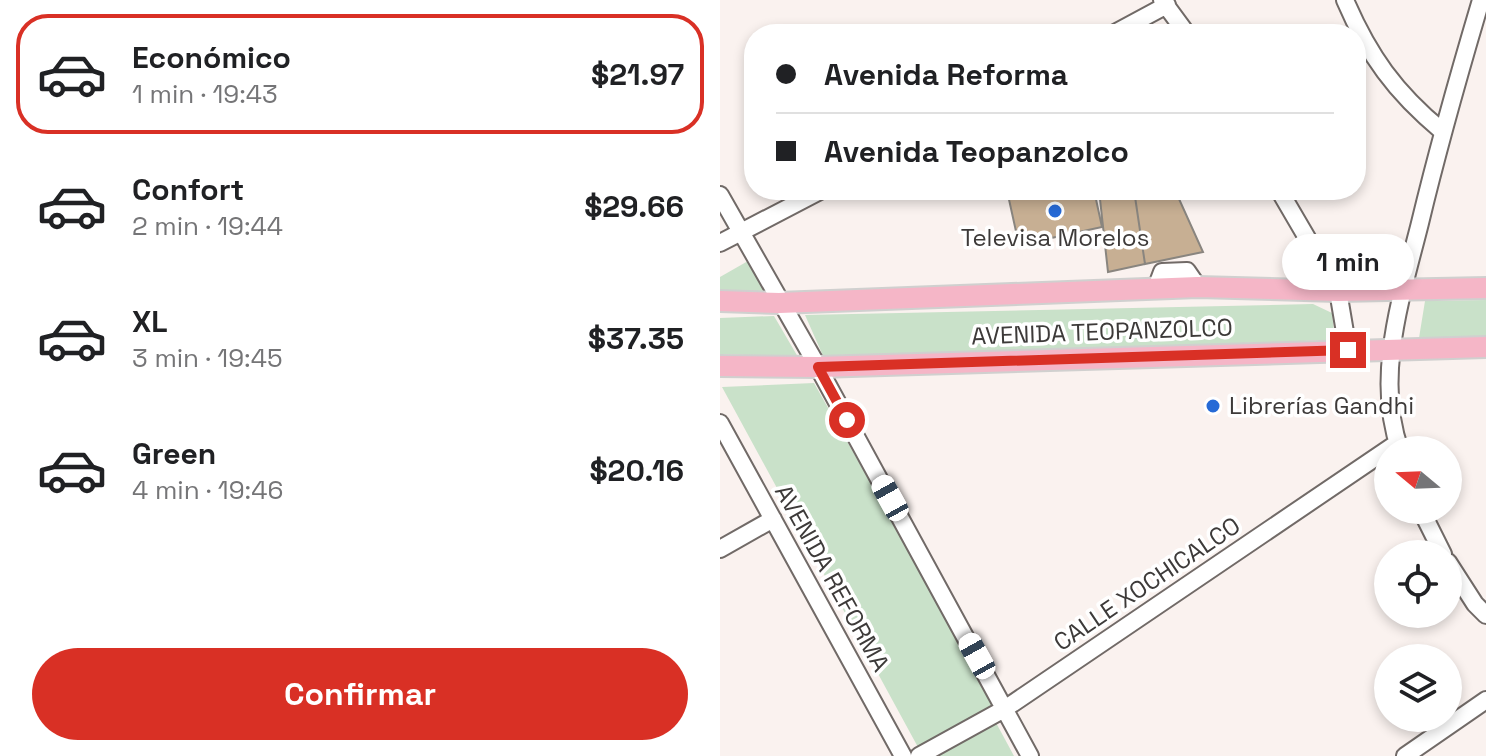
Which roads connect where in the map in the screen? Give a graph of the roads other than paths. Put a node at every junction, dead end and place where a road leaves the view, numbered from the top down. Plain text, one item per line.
1 (1345, 0) edge
2 (1481, 0) edge
3 (1164, 3) edge
4 (1129, 24) edge
5 (1180, 24) edge
6 (1355, 24) edge
7 (1366, 46) edge
8 (1442, 131) junction
9 (720, 195) edge
10 (803, 200) edge
11 (1285, 200) edge
12 (740, 234) junction
13 (720, 243) edge
14 (1486, 288) edge
15 (1403, 290) junction
16 (1338, 291) junction
17 (720, 301) edge
18 (779, 303) junction
19 (1486, 347) edge
20 (1391, 349) junction
21 (1348, 350) junction
22 (720, 366) edge
23 (818, 367) junction
24 (720, 423) edge
25 (1396, 436) edge
26 (1374, 463) edge
27 (773, 519) junction
28 (720, 549) edge
29 (1462, 584) edge
30 (1486, 615) edge
31 (1486, 700) edge
32 (1006, 708) junction
33 (903, 756) edge
34 (919, 756) edge
35 (1030, 756) edge
36 (1405, 756) edge

1 - 6 street
2 - 8 street
3 - 4 street
3 - 5 street
7 - 8 street
8 - 15 street
9 - 12 street
10 - 12 street
11 - 16 street
12 - 13 street
12 - 18 street
14 - 15 main road, AVENIDA TEOPANZOLCO
15 - 16 main road, AVENIDA TEOPANZOLCO
15 - 20 street
16 - 18 main road, AVENIDA TEOPANZOLCO
16 - 21 street
17 - 18 main road, AVENIDA TEOPANZOLCO
18 - 23 street
19 - 20 main road, AVENIDA TEOPANZOLCO
20 - 21 main road, AVENIDA TEOPANZOLCO
20 - 25 street
21 - 23 main road, AVENIDA TEOPANZOLCO
22 - 23 main road, AVENIDA TEOPANZOLCO
23 - 32 street
24 - 27 street, AVENIDA REFORMA
26 - 32 street, CALLE XOCHICALCO
27 - 28 street
27 - 33 street, AVENIDA REFORMA
29 - 30 street
31 - 36 street
32 - 34 street, CALLE XOCHICALCO
32 - 35 street

